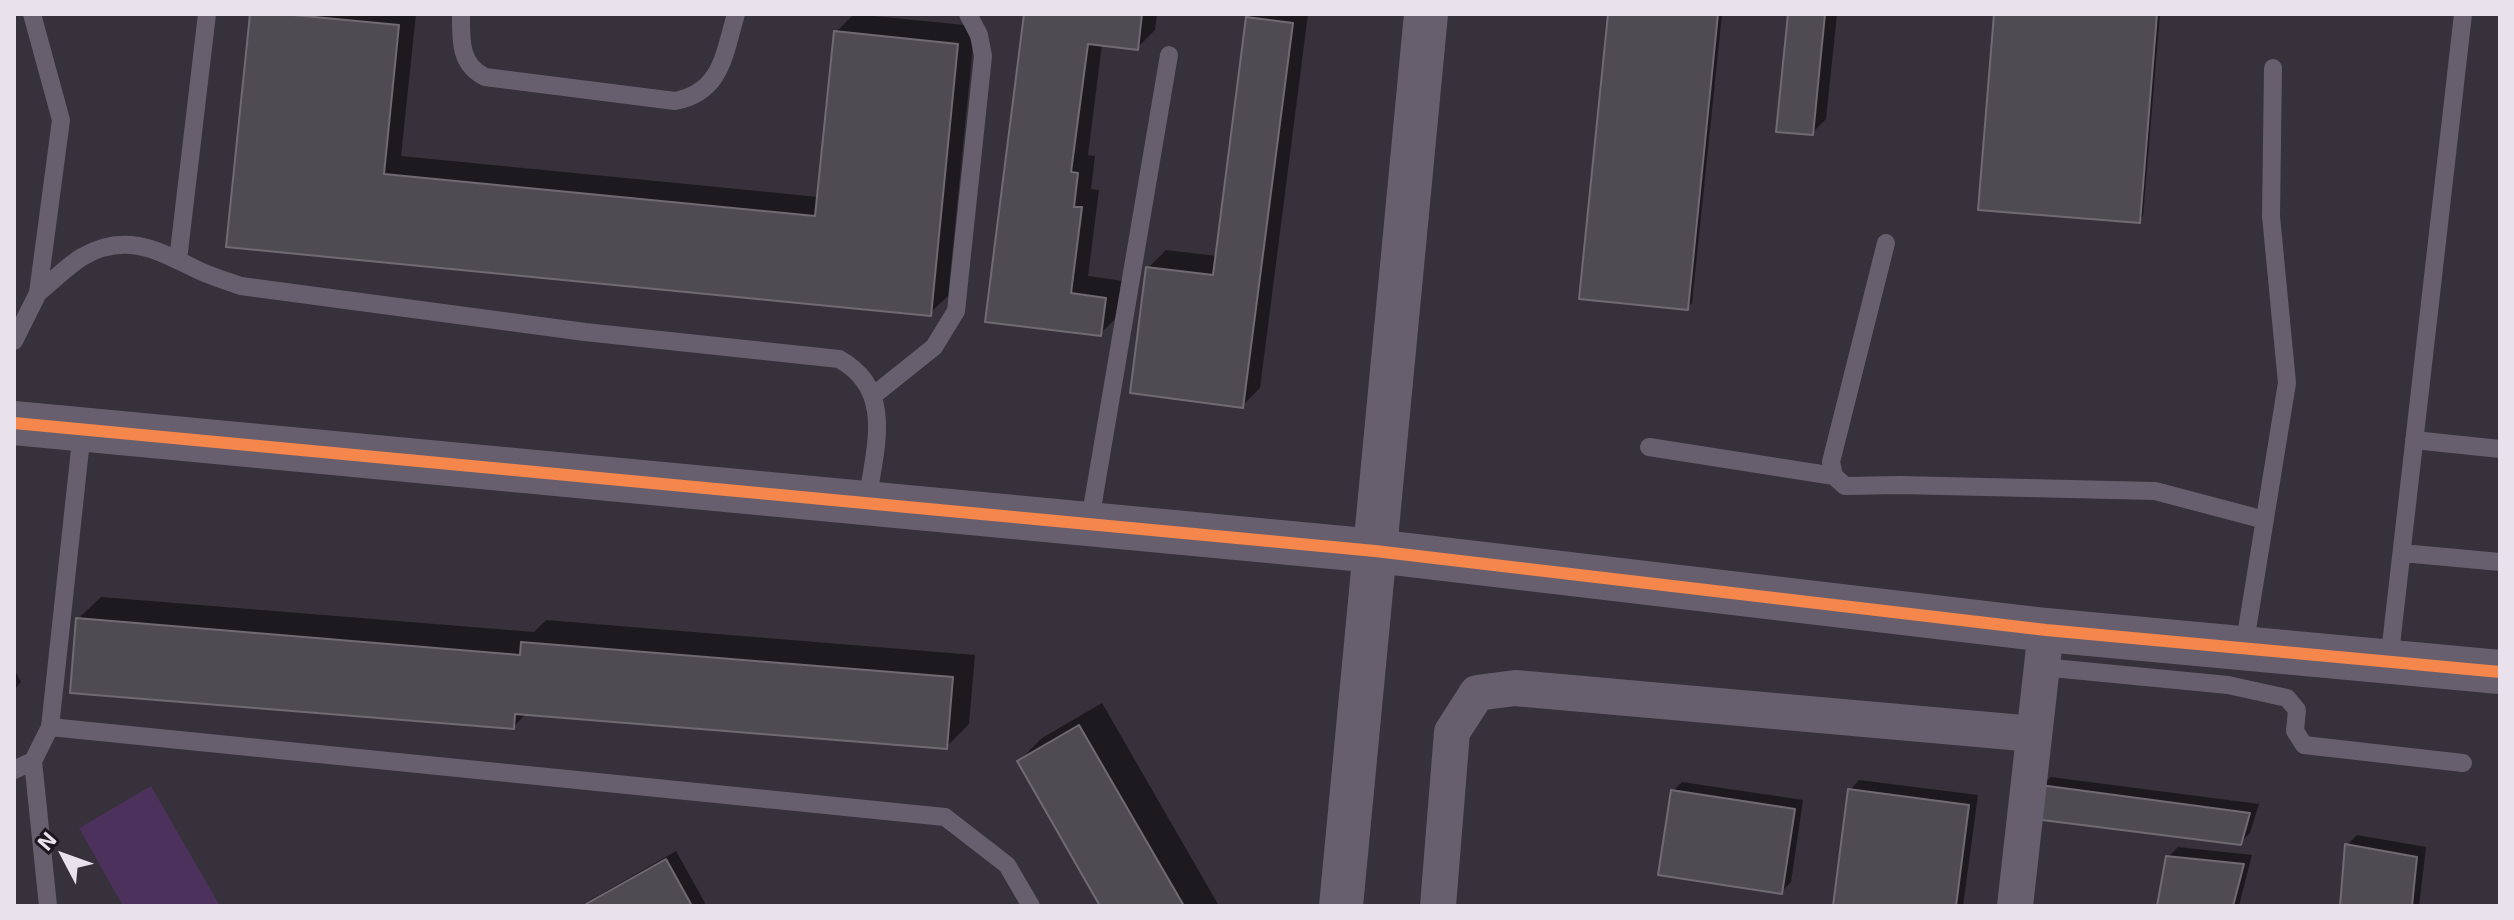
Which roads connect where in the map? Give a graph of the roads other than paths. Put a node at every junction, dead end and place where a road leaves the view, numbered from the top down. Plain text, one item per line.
1 (32, 14) edge
2 (207, 14) edge
3 (461, 14) edge
4 (736, 14) edge
5 (968, 14) edge
6 (1426, 14) edge
7 (2463, 14) edge
8 (1169, 55) dead end
9 (2273, 68) dead end
10 (1886, 243) dead end
11 (178, 260) junction
12 (38, 293) junction
13 (14, 341) edge
14 (874, 395) junction
15 (14, 423) edge
16 (82, 431) junction
17 (2414, 440) junction
18 (1649, 447) dead end
19 (2500, 449) edge
20 (1834, 476) junction
21 (866, 505) junction
22 (2265, 520) junction
23 (1089, 526) junction
24 (1375, 551) junction
25 (2402, 553) junction
26 (2500, 562) edge
27 (2044, 648) junction
28 (2244, 648) junction
29 (2389, 662) junction
30 (2500, 672) edge
31 (50, 727) junction
32 (2034, 734) junction
33 (33, 761) junction
34 (2463, 763) dead end
35 (14, 770) edge
36 (48, 906) edge
37 (1031, 906) edge
38 (1341, 906) edge
39 (1438, 906) edge
40 (2015, 906) edge

1 - 12 lane
2 - 11 lane
3 - 4 lane
5 - 14 lane
6 - 24 street
7 - 17 lane
8 - 23 lane
9 - 22 lane
10 - 20 lane
11 - 12 lane
11 - 14 lane
12 - 13 lane
14 - 21 lane
15 - 16 street
16 - 21 street
16 - 31 lane
17 - 19 lane
17 - 25 lane
18 - 20 lane
20 - 22 lane
21 - 23 street
22 - 28 lane
23 - 24 street
24 - 27 street
24 - 38 street
25 - 26 lane
25 - 29 lane
27 - 28 street
27 - 32 street
27 - 34 lane
28 - 29 street
29 - 30 street
31 - 33 lane
31 - 37 lane
32 - 39 street
32 - 40 street
33 - 35 lane
33 - 36 lane

